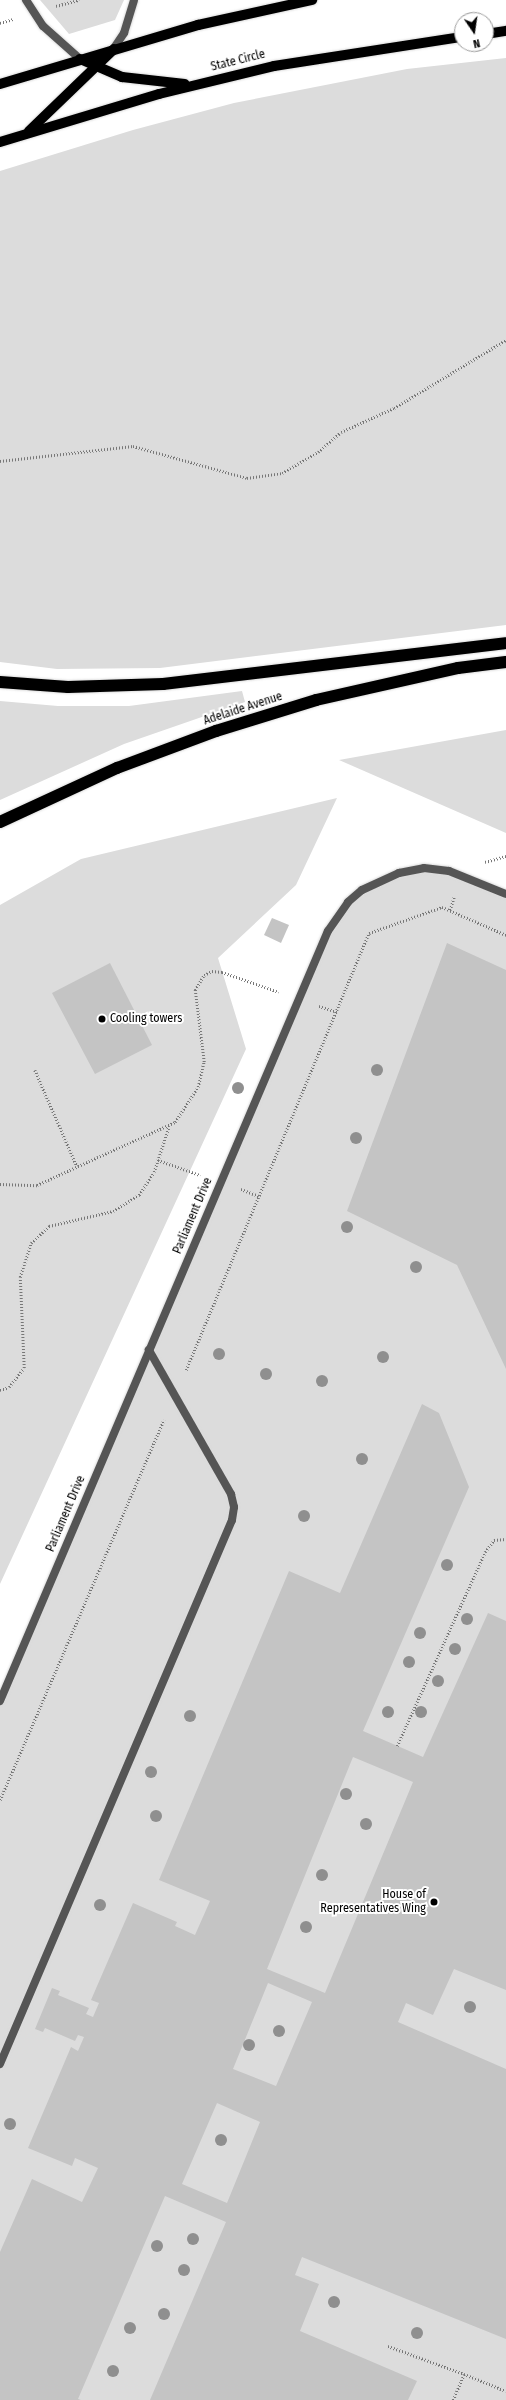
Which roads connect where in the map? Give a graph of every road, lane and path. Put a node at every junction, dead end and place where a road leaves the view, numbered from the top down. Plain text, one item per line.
1 (26, 0) edge
2 (134, 0) edge
3 (312, 0) edge
4 (506, 31) edge
5 (494, 33) edge
6 (454, 38) edge
7 (114, 48) junction
8 (80, 59) junction
9 (95, 68) junction
10 (204, 83) junction
11 (0, 84) edge
12 (26, 133) junction
13 (0, 142) edge
14 (506, 340) edge
15 (0, 461) edge
16 (506, 643) edge
17 (506, 662) edge
18 (0, 682) edge
19 (0, 822) edge
20 (506, 894) edge
21 (506, 934) edge
22 (299, 999) junction
23 (336, 1012) junction
24 (35, 1070) dead end
25 (169, 1125) junction
26 (77, 1166) junction
27 (0, 1184) edge
28 (149, 1350) junction
29 (0, 1390) edge
30 (175, 1394) junction
31 (506, 1539) edge
32 (0, 1700) edge
33 (397, 1746) dead end
34 (0, 1800) edge
35 (0, 2064) edge
36 (388, 2346) dead end
37 (464, 2374) junction
38 (506, 2391) edge
39 (453, 2400) edge

1 - 8 street
2 - 7 street
3 - 7 main road
4 - 5 main road
6 - 10 main road, State Circle
7 - 8 main road
7 - 9 main road, State Circle
8 - 9 main road
8 - 11 main road
9 - 10 main road
9 - 12 main road, State Circle
10 - 12 main road, State Circle
12 - 13 main road, State Circle
14 - 15 path
16 - 18 highway
17 - 19 highway, Adelaide Avenue
20 - 22 street, Parliament Drive
21 - 23 path
22 - 23 path
22 - 25 path
22 - 28 street, Parliament Drive
23 - 30 path
24 - 26 path
25 - 26 path
25 - 29 path
26 - 27 path
28 - 30 street
28 - 32 street, Parliament Drive
30 - 34 path
30 - 35 street
31 - 33 path
36 - 37 path
37 - 38 path
37 - 39 path

